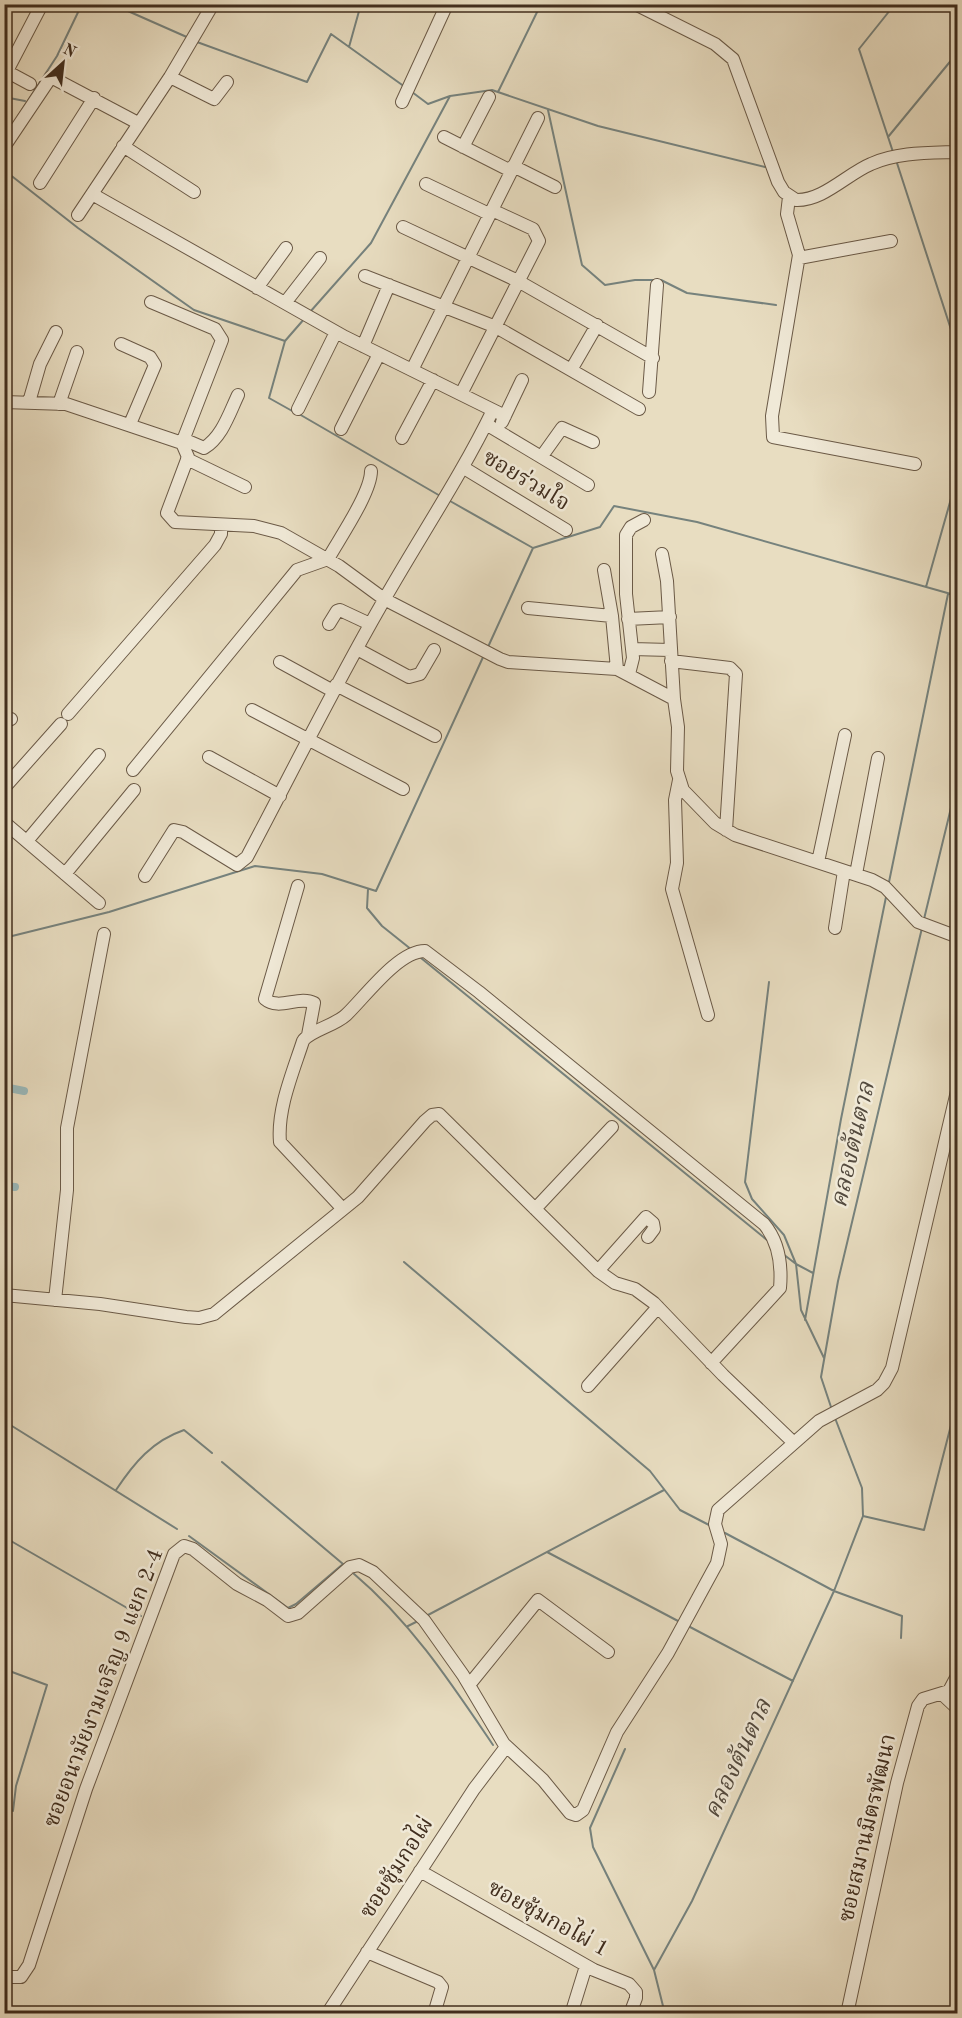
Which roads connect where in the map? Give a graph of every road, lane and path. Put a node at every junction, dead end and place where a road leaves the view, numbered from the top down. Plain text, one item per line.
1 (42, 4) edge
2 (213, 4) edge
3 (447, 4) edge
4 (635, 4) edge
5 (6, 70) edge
6 (170, 77) junction
7 (227, 82) dead end
8 (30, 84) dead end
9 (489, 97) dead end
10 (94, 98) junction
11 (402, 102) dead end
12 (538, 118) dead end
13 (138, 123) junction
14 (444, 137) dead end
15 (123, 146) junction
16 (4, 147) edge
17 (463, 147) junction
18 (957, 152) edge
19 (512, 169) junction
20 (40, 183) dead end
21 (426, 184) dead end
22 (555, 187) dead end
23 (194, 192) dead end
24 (92, 194) junction
25 (789, 197) junction
26 (490, 212) junction
27 (78, 215) dead end
28 (403, 227) dead end
29 (891, 241) dead end
30 (286, 248) dead end
31 (468, 257) junction
32 (321, 258) dead end
33 (799, 258) junction
34 (365, 276) dead end
35 (518, 281) junction
36 (389, 285) junction
37 (657, 285) dead end
38 (257, 288) junction
39 (151, 302) dead end
40 (285, 303) junction
41 (444, 305) junction
42 (597, 326) junction
43 (496, 327) junction
44 (56, 332) dead end
45 (336, 332) junction
46 (121, 344) dead end
47 (363, 346) junction
48 (77, 352) dead end
49 (380, 354) junction
50 (653, 358) junction
51 (412, 370) junction
52 (571, 370) junction
53 (433, 380) junction
54 (522, 380) dead end
55 (649, 392) dead end
56 (461, 394) junction
57 (238, 395) dead end
58 (4, 402) edge
59 (29, 402) junction
60 (59, 404) junction
61 (639, 408) dead end
62 (298, 409) dead end
63 (493, 410) junction
64 (505, 416) junction
65 (130, 424) junction
66 (486, 424) junction
67 (341, 429) dead end
68 (498, 430) junction
69 (402, 438) dead end
70 (183, 441) junction
71 (593, 442) dead end
72 (542, 456) junction
73 (187, 459) junction
74 (915, 464) dead end
75 (464, 468) junction
76 (371, 471) dead end
77 (588, 485) dead end
78 (245, 487) dead end
79 (644, 520) dead end
80 (221, 525) junction
81 (566, 530) dead end
82 (662, 554) dead end
83 (328, 559) junction
84 (604, 570) dead end
85 (384, 599) junction
86 (528, 608) dead end
87 (612, 616) junction
88 (670, 617) junction
89 (628, 619) junction
90 (329, 624) dead end
91 (370, 624) junction
92 (357, 649) junction
93 (632, 649) junction
94 (434, 650) dead end
95 (670, 655) junction
96 (280, 662) dead end
97 (617, 669) junction
98 (629, 675) junction
99 (335, 688) junction
100 (674, 699) junction
101 (252, 710) dead end
102 (845, 735) dead end
103 (435, 736) dead end
104 (309, 740) junction
105 (99, 755) dead end
106 (209, 757) dead end
107 (878, 758) dead end
108 (133, 770) dead end
109 (679, 780) junction
110 (4, 788) edge
111 (403, 789) dead end
112 (134, 790) dead end
113 (280, 796) junction
114 (4, 822) edge
115 (726, 830) junction
116 (27, 841) junction
117 (818, 862) junction
118 (850, 873) junction
119 (65, 874) junction
120 (145, 876) dead end
121 (298, 886) dead end
122 (99, 903) dead end
123 (835, 928) dead end
124 (104, 934) dead end
125 (957, 937) edge
126 (708, 1015) dead end
127 (308, 1035) junction
128 (957, 1087) edge
129 (612, 1127) dead end
130 (342, 1208) junction
131 (534, 1209) junction
132 (648, 1237) dead end
133 (598, 1271) junction
134 (4, 1295) edge
135 (55, 1300) junction
136 (658, 1307) junction
137 (711, 1363) junction
138 (588, 1386) dead end
139 (794, 1443) junction
140 (608, 1652) dead end
141 (957, 1674) edge
142 (469, 1685) junction
143 (942, 1694) junction
144 (957, 1709) edge
145 (506, 1747) junction
146 (420, 1871) junction
147 (367, 1952) junction
148 (586, 1966) junction
149 (4, 1977) edge
150 (573, 2008) dead end
151 (327, 2013) edge
152 (434, 2013) edge
153 (630, 2013) edge
154 (847, 2013) edge

1 - 5 street
2 - 6 street
3 - 11 street
4 - 25 street
5 - 8 street
6 - 7 street
6 - 13 street
9 - 17 street
10 - 13 street
10 - 16 street
10 - 20 street
12 - 19 street
13 - 15 street
14 - 17 street
15 - 23 street
15 - 24 street
17 - 19 street
18 - 25 street
19 - 22 street
19 - 26 street
21 - 26 street
24 - 27 street
24 - 38 street
25 - 33 street
26 - 31 street
26 - 35 street
28 - 31 street
29 - 33 street
30 - 38 street
31 - 35 street
31 - 41 street
32 - 40 street
33 - 74 street
34 - 36 street
35 - 42 street
35 - 43 street
36 - 41 street
36 - 47 street
37 - 50 street
38 - 40 street
39 - 70 street
40 - 45 street
41 - 43 street
41 - 51 street
42 - 50 street
42 - 52 street
43 - 52 street
43 - 56 street
44 - 59 street
45 - 47 street
45 - 62 street
46 - 65 street
47 - 49 street
48 - 60 street
49 - 51 street
49 - 67 street
50 - 55 street
51 - 53 street
52 - 61 street
53 - 56 street
53 - 69 street
54 - 64 street
56 - 63 street
57 - 70 street
58 - 59 street
59 - 60 street
60 - 65 street
63 - 64 street
63 - 66 street
64 - 68 street
65 - 70 street
66 - 68 street
66 - 75 street
68 - 72 street
70 - 73 street
71 - 72 street
72 - 77 street
73 - 78 street
73 - 80 street
75 - 81 street, ซอยร่วมใจ
75 - 85 street
76 - 83 street
79 - 89 street
80 - 83 street
80 - 110 street
82 - 88 street
83 - 85 street
83 - 108 street
84 - 87 street
85 - 91 street
85 - 97 street
86 - 87 street
87 - 97 street
88 - 89 street
88 - 95 street
89 - 93 street
90 - 91 street
91 - 92 street
92 - 94 street
92 - 99 street
93 - 95 street
93 - 98 street
95 - 100 street
95 - 115 street
96 - 99 street
97 - 98 street
98 - 100 street
99 - 103 street
99 - 104 street
100 - 109 street
101 - 104 street
102 - 117 street
104 - 111 street
104 - 113 street
105 - 116 street
106 - 113 street
107 - 118 street
109 - 115 street
109 - 126 street
112 - 119 street
113 - 120 street
114 - 116 street
115 - 117 street
116 - 119 street
117 - 118 street
118 - 123 street
118 - 125 street
119 - 122 street
121 - 127 street
124 - 135 street
127 - 130 street
127 - 137 street
128 - 139 street, ซอยอนามัยงามเจริญ 9 แยก 2-4
129 - 131 street
130 - 131 street
130 - 135 street
131 - 133 street
132 - 133 street
133 - 136 street
134 - 135 street
136 - 137 street
136 - 138 street
137 - 139 street
139 - 145 street, ซอยอนามัยงามเจริญ 9 แยก 2-4
140 - 142 street
141 - 143 street, ซอยสมานมิตรพัฒนา
142 - 145 street, ซอยอนามัยงามเจริญ 9 แยก 2-4
142 - 149 street, ซอยอนามัยงามเจริญ 9 แยก 2-4
143 - 144 street
143 - 154 street, ซอยสมานมิตรพัฒนา
145 - 146 street, ซอยซุ้มกอไผ่
146 - 147 street, ซอยซุ้มกอไผ่
146 - 148 street, ซอยซุ้มกอไผ่ 1
147 - 151 street, ซอยซุ้มกอไผ่
147 - 152 street
148 - 150 street
148 - 153 street, ซอยซุ้มกอไผ่ 1

